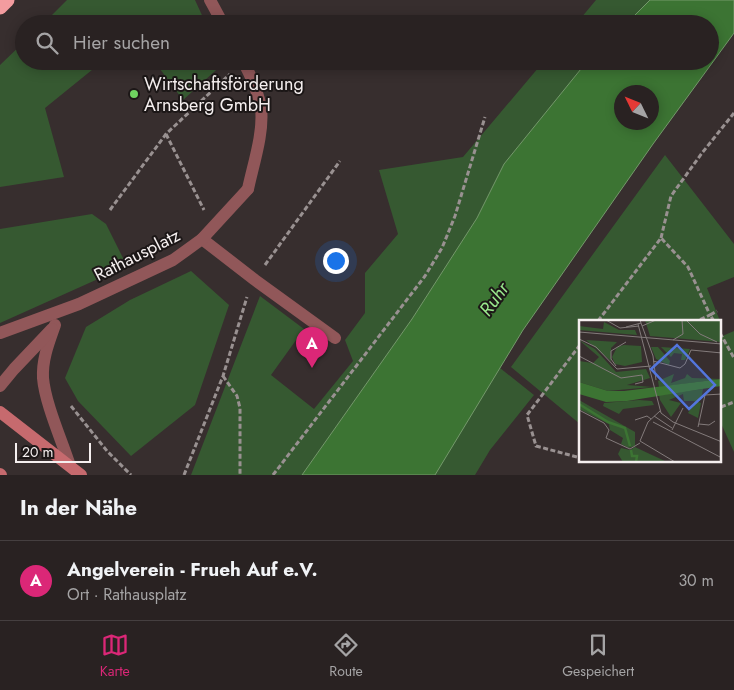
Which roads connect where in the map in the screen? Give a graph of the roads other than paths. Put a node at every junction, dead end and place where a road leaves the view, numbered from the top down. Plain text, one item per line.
1 (7, 0) edge
2 (210, 0) edge
3 (0, 7) edge
4 (218, 15) edge
5 (243, 70) edge
6 (202, 238) junction
7 (79, 304) junction
8 (56, 325) junction
9 (0, 333) edge
10 (335, 338) dead end
11 (0, 386) edge
12 (0, 412) edge
13 (70, 466) junction
14 (81, 475) edge

1 - 3 highway
2 - 4 street
5 - 6 street, Rathausplatz
6 - 7 street, Rathausplatz
6 - 10 street
7 - 8 street, Rathausplatz
7 - 9 street, Rathausplatz
8 - 11 street, Rathausplatz
8 - 13 street, Rathausplatz
12 - 13 main road
13 - 14 main road

